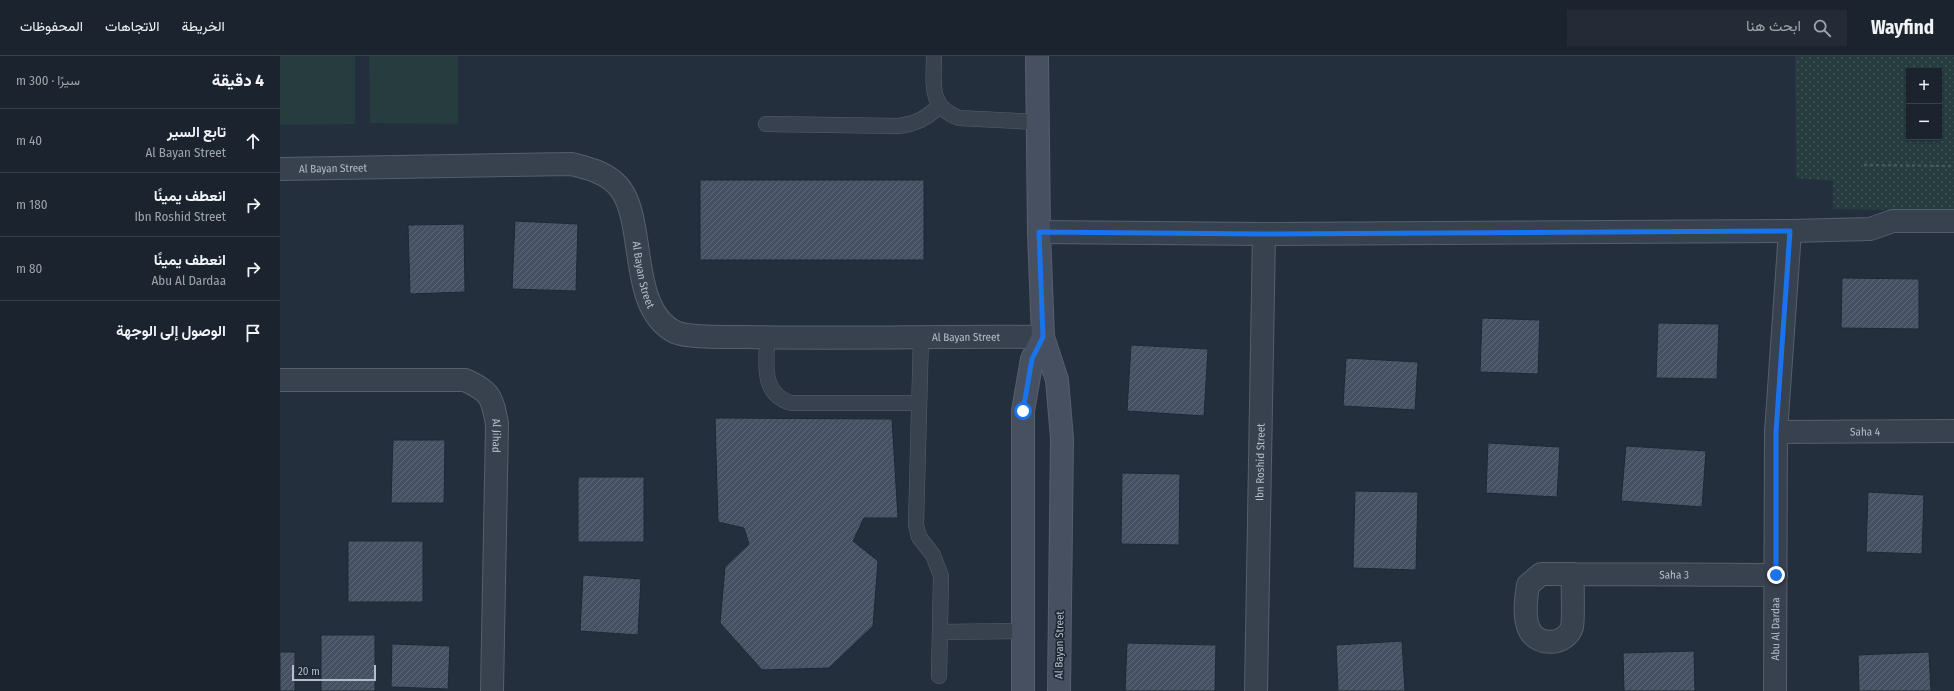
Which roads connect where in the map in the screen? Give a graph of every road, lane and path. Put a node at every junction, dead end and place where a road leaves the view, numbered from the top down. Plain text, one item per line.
1 (934, 56) edge
2 (1037, 56) edge
3 (939, 106) junction
4 (1037, 122) junction
5 (766, 124) dead end
6 (1864, 165) dead end
7 (1954, 166) edge
8 (280, 169) edge
9 (1954, 221) edge
10 (1870, 229) junction
11 (1790, 231) junction
12 (1039, 232) junction
13 (1264, 234) junction
14 (1954, 236) edge
15 (921, 336) junction
16 (1043, 337) junction
17 (767, 338) junction
18 (280, 380) edge
19 (920, 403) junction
20 (1954, 431) edge
21 (1776, 432) junction
22 (1573, 574) dead end
23 (1776, 575) junction
24 (1023, 631) junction
25 (940, 632) junction
26 (939, 676) dead end
27 (492, 691) edge
28 (1024, 691) edge
29 (1058, 691) edge
30 (1256, 691) edge
31 (1775, 691) edge

1 - 3 lane
2 - 4 street, Al Bayan Street
3 - 4 lane
3 - 5 lane
4 - 12 street, Al Bayan Street
6 - 7 path
8 - 17 street, Al Bayan Street
9 - 10 street
10 - 11 street
10 - 14 street
11 - 13 street
11 - 21 street, Abu Al Dardaa
12 - 13 street
12 - 16 street, Al Bayan Street
13 - 30 street, Ibn Roshid Street
15 - 16 street, Al Bayan Street
15 - 17 street, Al Bayan Street
15 - 19 lane
16 - 24 street, Al Bayan Street
16 - 29 street, Al Bayan Street
17 - 19 lane
18 - 27 street, Al Jihad
19 - 25 lane
20 - 21 street, Saha 4
21 - 23 street, Abu Al Dardaa
22 - 23 street, Saha 3
23 - 31 street, Abu Al Dardaa
24 - 25 lane
24 - 28 street, Al Bayan Street
25 - 26 lane

